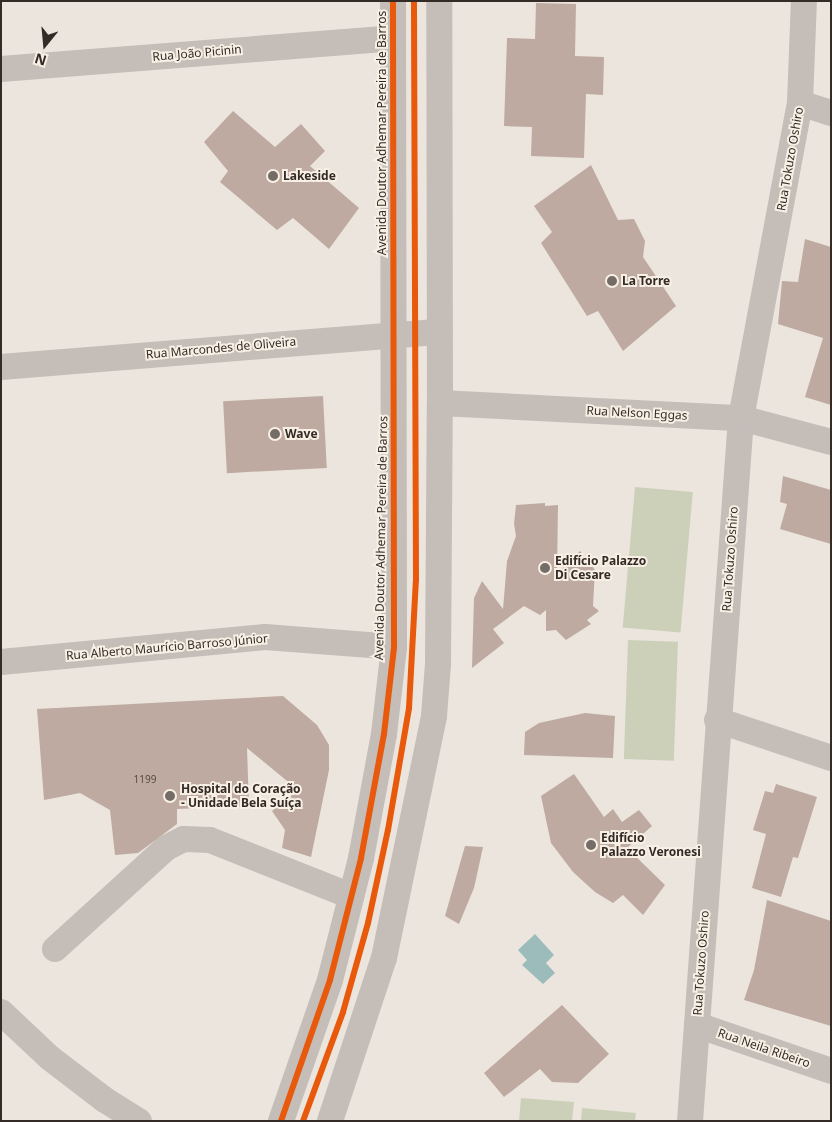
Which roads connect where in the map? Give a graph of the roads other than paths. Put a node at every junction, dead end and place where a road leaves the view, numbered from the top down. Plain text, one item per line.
1 (393, 1) edge
2 (439, 1) edge
3 (804, 1) edge
4 (393, 38) junction
5 (1, 69) edge
6 (800, 103) junction
7 (831, 113) edge
8 (440, 332) junction
9 (394, 334) junction
10 (1, 367) edge
11 (440, 403) junction
12 (741, 418) junction
13 (831, 442) edge
14 (394, 647) junction
15 (1, 662) edge
16 (717, 720) junction
17 (831, 758) edge
18 (351, 896) junction
19 (56, 949) dead end
20 (1, 1012) edge
21 (697, 1025) junction
22 (831, 1071) edge
23 (139, 1121) edge
24 (281, 1121) edge
25 (330, 1121) edge
26 (690, 1121) edge

1 - 4 street, Avenida Doutor Adhemar Pereira de Barros
2 - 8 street
3 - 6 street, Rua Tokuzo Oshiro
4 - 5 street, Rua João Picinin
4 - 9 street, Avenida Doutor Adhemar Pereira de Barros
6 - 7 street
6 - 12 street, Rua Tokuzo Oshiro
8 - 9 street, Rua Marcondes de Oliveira
8 - 11 street
9 - 10 street, Rua Marcondes de Oliveira
9 - 14 street, Avenida Doutor Adhemar Pereira de Barros
11 - 12 street, Rua Nelson Eggas
11 - 25 street
12 - 13 street, Rua Nelson Eggas
12 - 16 street, Rua Tokuzo Oshiro
14 - 15 street, Rua Alberto Maurício Barroso Júnior
14 - 18 street, Avenida Doutor Adhemar Pereira de Barros
16 - 17 street
16 - 21 street, Rua Tokuzo Oshiro
18 - 19 street
18 - 24 street, Avenida Doutor Adhemar Pereira de Barros
20 - 23 street
21 - 22 street, Rua Neila Ribeiro
21 - 26 street, Rua Tokuzo Oshiro

